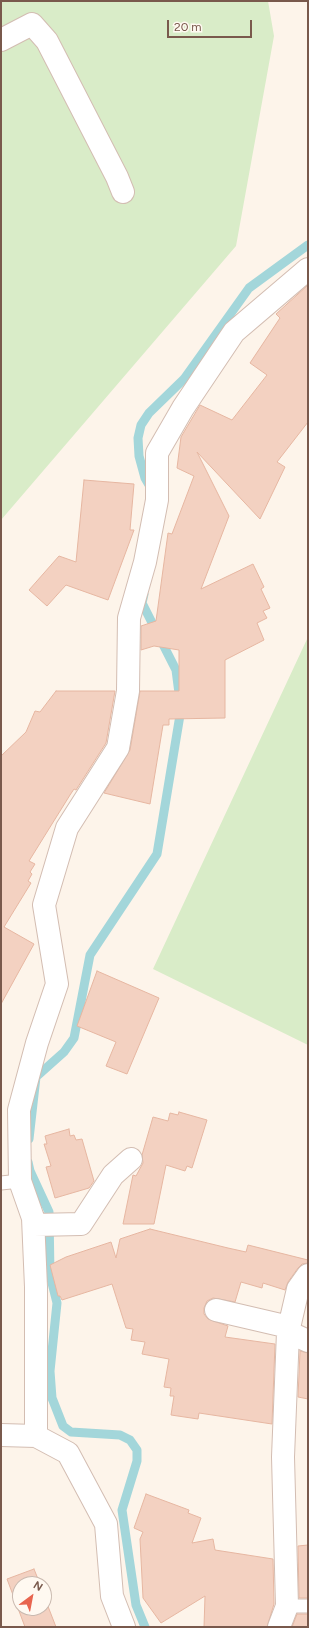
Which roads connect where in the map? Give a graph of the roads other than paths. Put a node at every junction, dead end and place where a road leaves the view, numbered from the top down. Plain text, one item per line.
1 (1, 40) edge
2 (123, 192) dead end
3 (308, 269) edge
4 (131, 1159) dead end
5 (10, 1182) edge
6 (34, 1225) junction
7 (308, 1275) edge
8 (216, 1310) dead end
9 (289, 1330) junction
10 (308, 1341) edge
11 (1, 1435) edge
12 (36, 1436) junction
13 (287, 1606) junction
14 (308, 1606) edge
15 (124, 1627) edge
16 (279, 1627) edge

1 - 2 street
3 - 5 street
4 - 6 street
5 - 6 street
6 - 12 street
7 - 9 street
8 - 9 street
9 - 10 street
9 - 13 street
11 - 12 street
12 - 15 street
13 - 14 lane
13 - 16 street

